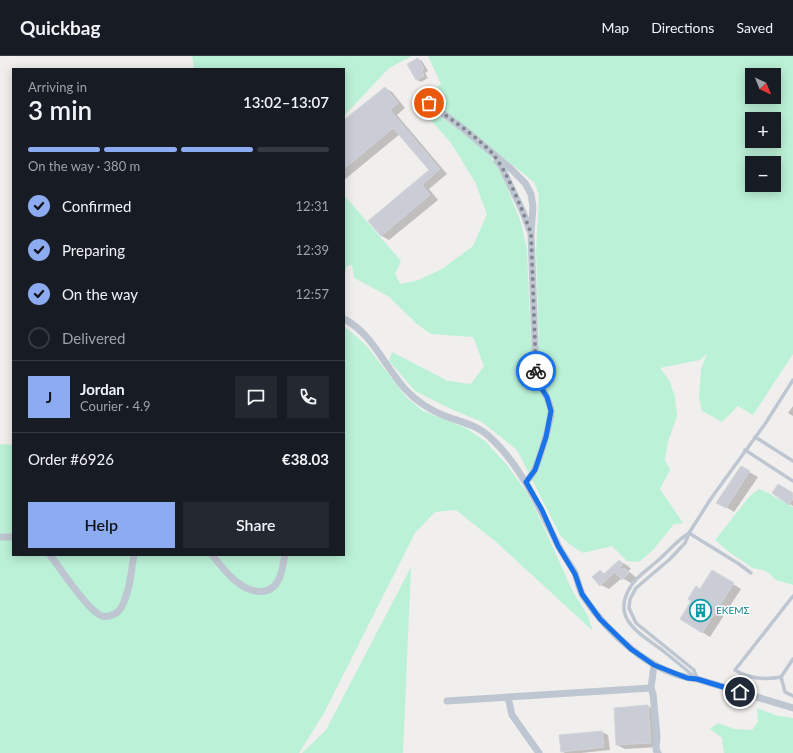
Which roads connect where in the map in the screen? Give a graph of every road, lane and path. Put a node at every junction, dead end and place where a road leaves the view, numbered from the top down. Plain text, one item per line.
1 (429, 103) dead end
2 (491, 153) junction
3 (531, 233) junction
4 (345, 320) edge
5 (793, 380) edge
6 (755, 437) junction
7 (745, 450) junction
8 (793, 461) edge
9 (793, 481) edge
10 (526, 482) junction
11 (689, 533) junction
12 (0, 537) edge
13 (12, 537) edge
14 (51, 556) edge
15 (134, 556) edge
16 (213, 556) edge
17 (285, 556) edge
18 (751, 574) dead end
19 (631, 585) junction
20 (636, 588) junction
21 (793, 596) edge
22 (793, 659) edge
23 (654, 665) junction
24 (781, 677) junction
25 (697, 679) junction
26 (651, 688) junction
27 (793, 696) edge
28 (508, 697) junction
29 (447, 701) dead end
30 (793, 708) edge
31 (538, 753) edge
32 (653, 753) edge
33 (658, 753) edge

1 - 2 street
2 - 3 street
2 - 3 street
3 - 10 street
4 - 10 street
5 - 6 lane
6 - 7 lane
6 - 8 lane
7 - 9 lane
7 - 11 lane
10 - 23 street
11 - 18 lane
11 - 19 lane
11 - 20 lane
12 - 13 street
14 - 15 street
16 - 17 street
19 - 20 lane
19 - 25 lane
20 - 25 lane
21 - 24 lane
22 - 24 lane
23 - 25 street
23 - 26 street
24 - 27 lane
25 - 30 street
26 - 28 street
26 - 33 street
28 - 29 street
28 - 31 street
32 - 33 street

